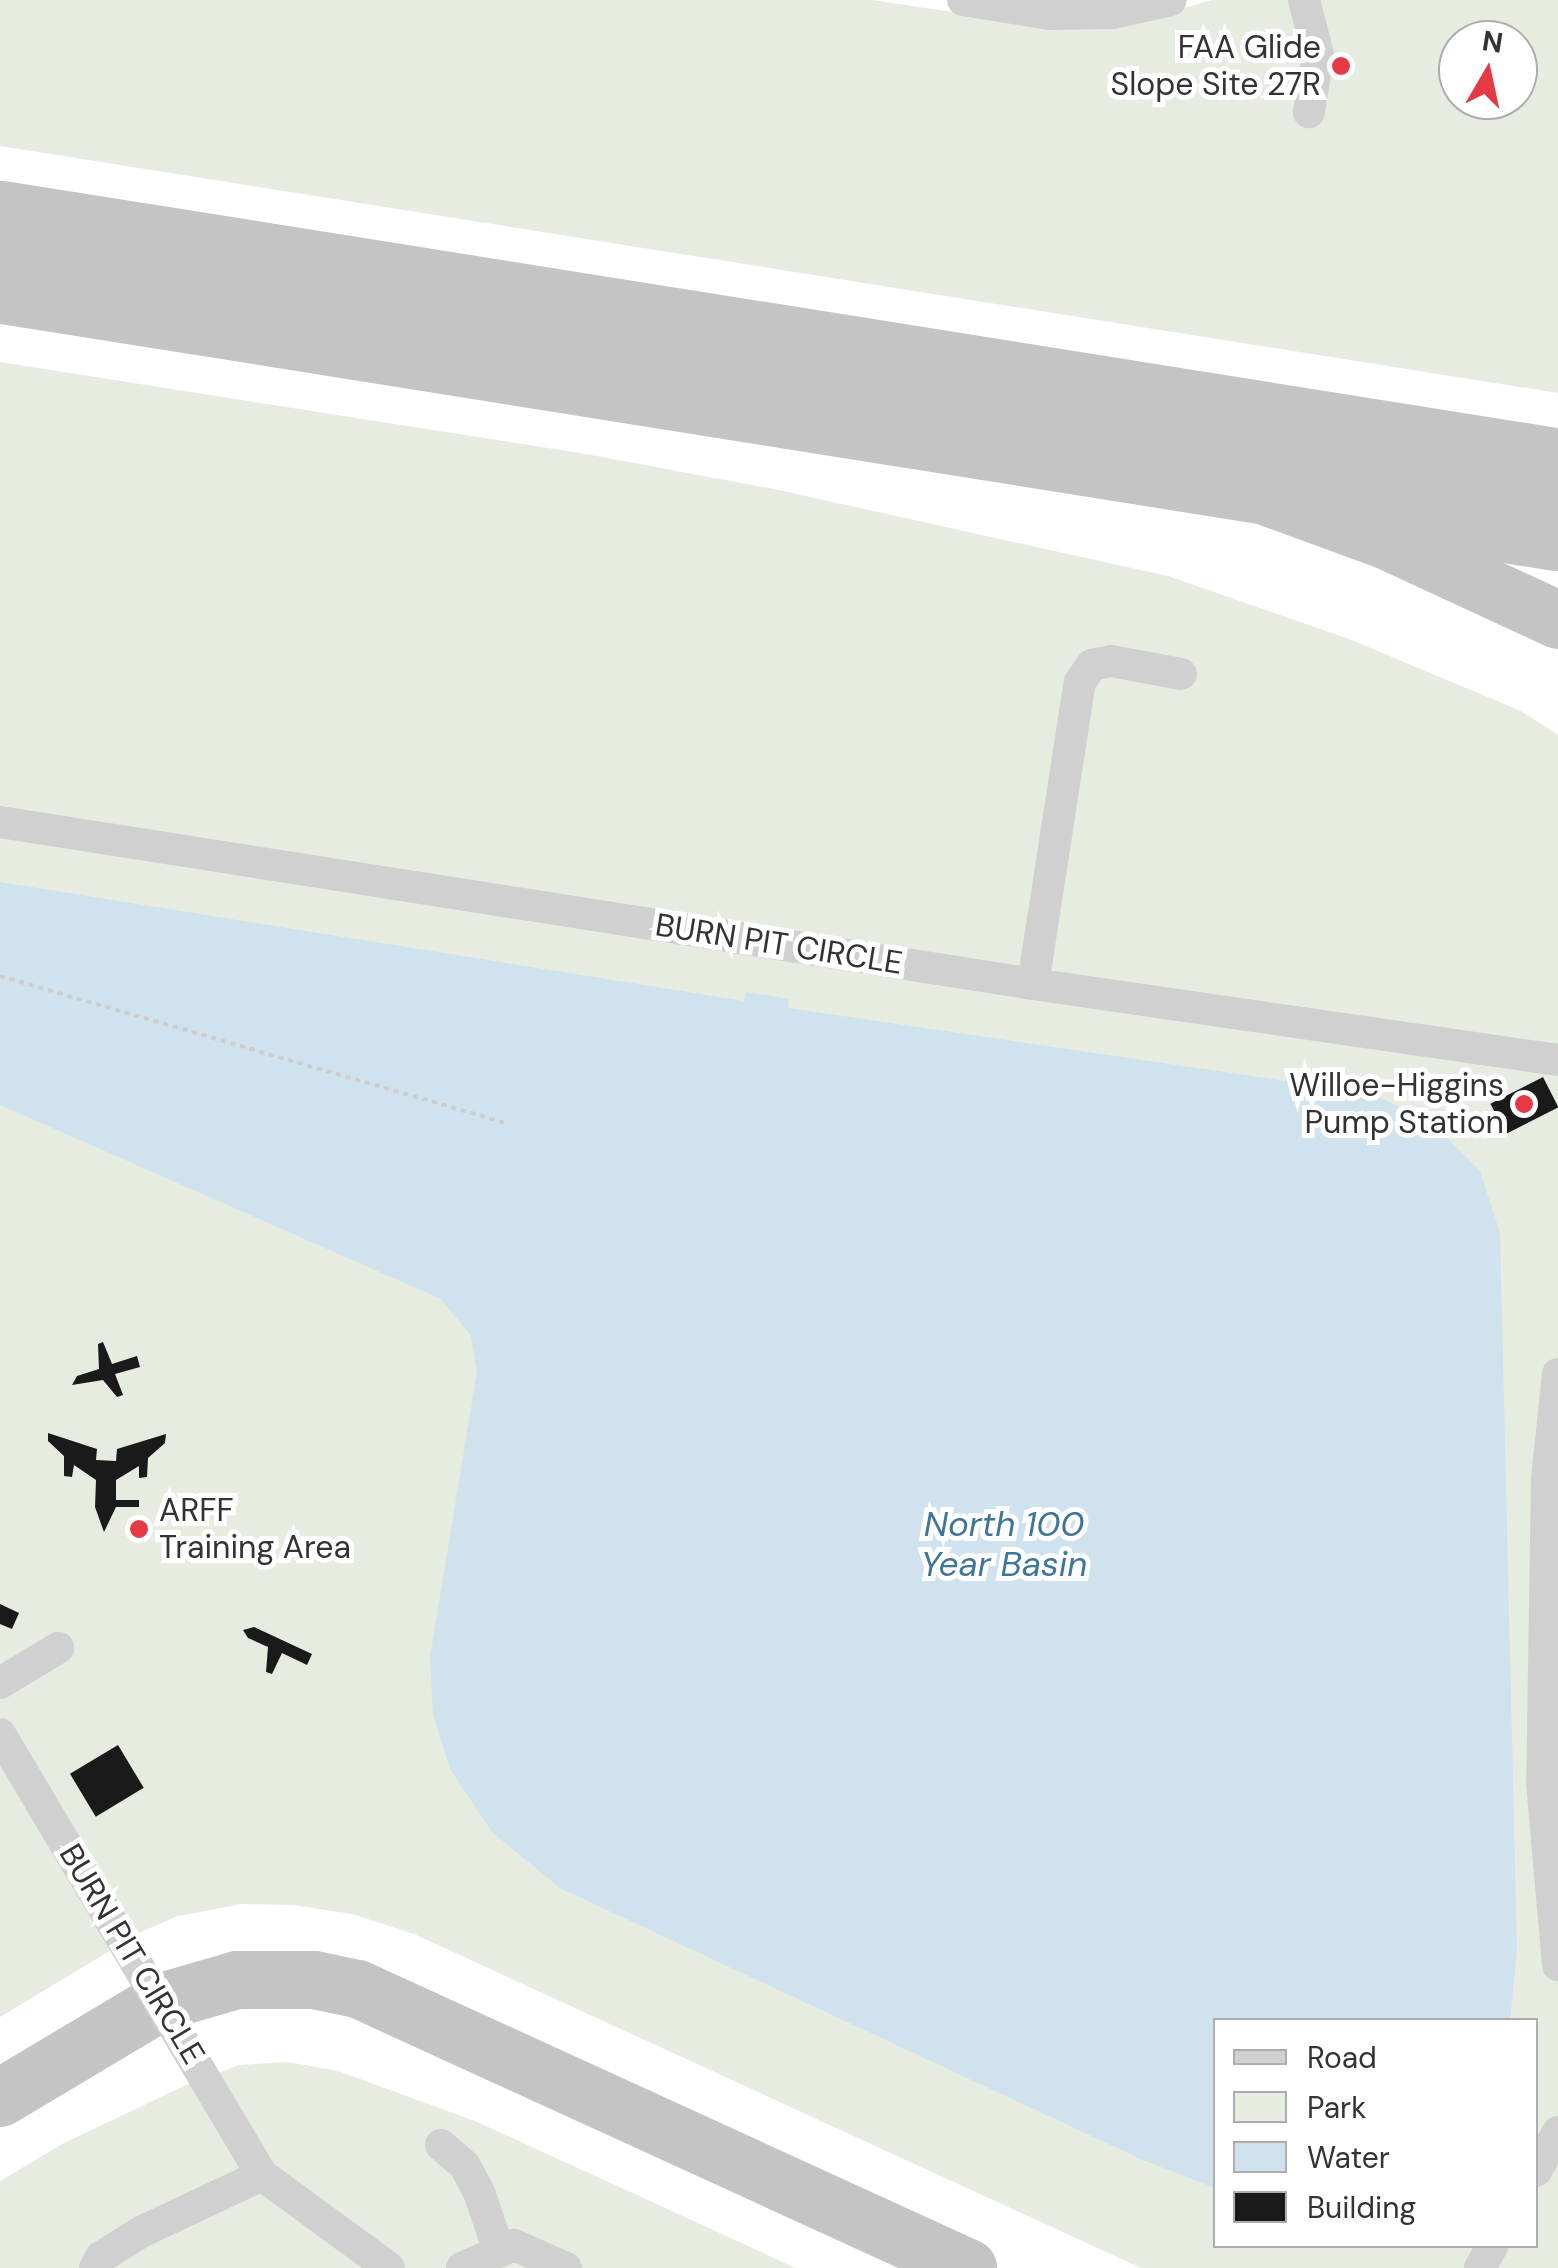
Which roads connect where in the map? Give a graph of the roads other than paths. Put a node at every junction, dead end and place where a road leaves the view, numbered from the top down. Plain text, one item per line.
1 (964, 0) edge
2 (1171, 0) edge
3 (1304, 0) edge
4 (1309, 112) dead end
5 (1181, 674) dead end
6 (0, 822) edge
7 (1033, 984) junction
8 (1558, 1060) edge
9 (1558, 1374) edge
10 (58, 1648) dead end
11 (0, 1683) edge
12 (0, 1734) edge
13 (1558, 1965) edge
14 (1558, 2132) edge
15 (441, 2145) dead end
16 (1538, 2167) edge
17 (262, 2175) junction
18 (500, 2251) junction
19 (95, 2268) edge
20 (389, 2268) edge
21 (462, 2268) edge
22 (566, 2268) edge

1 - 2 lane
3 - 4 lane
5 - 7 lane
6 - 7 lane, BURN PIT CIRCLE
7 - 8 lane, BURN PIT CIRCLE
9 - 13 lane
10 - 11 lane
12 - 17 lane, BURN PIT CIRCLE
14 - 16 lane
15 - 18 lane
17 - 19 lane
17 - 20 lane
18 - 21 lane
18 - 22 lane

